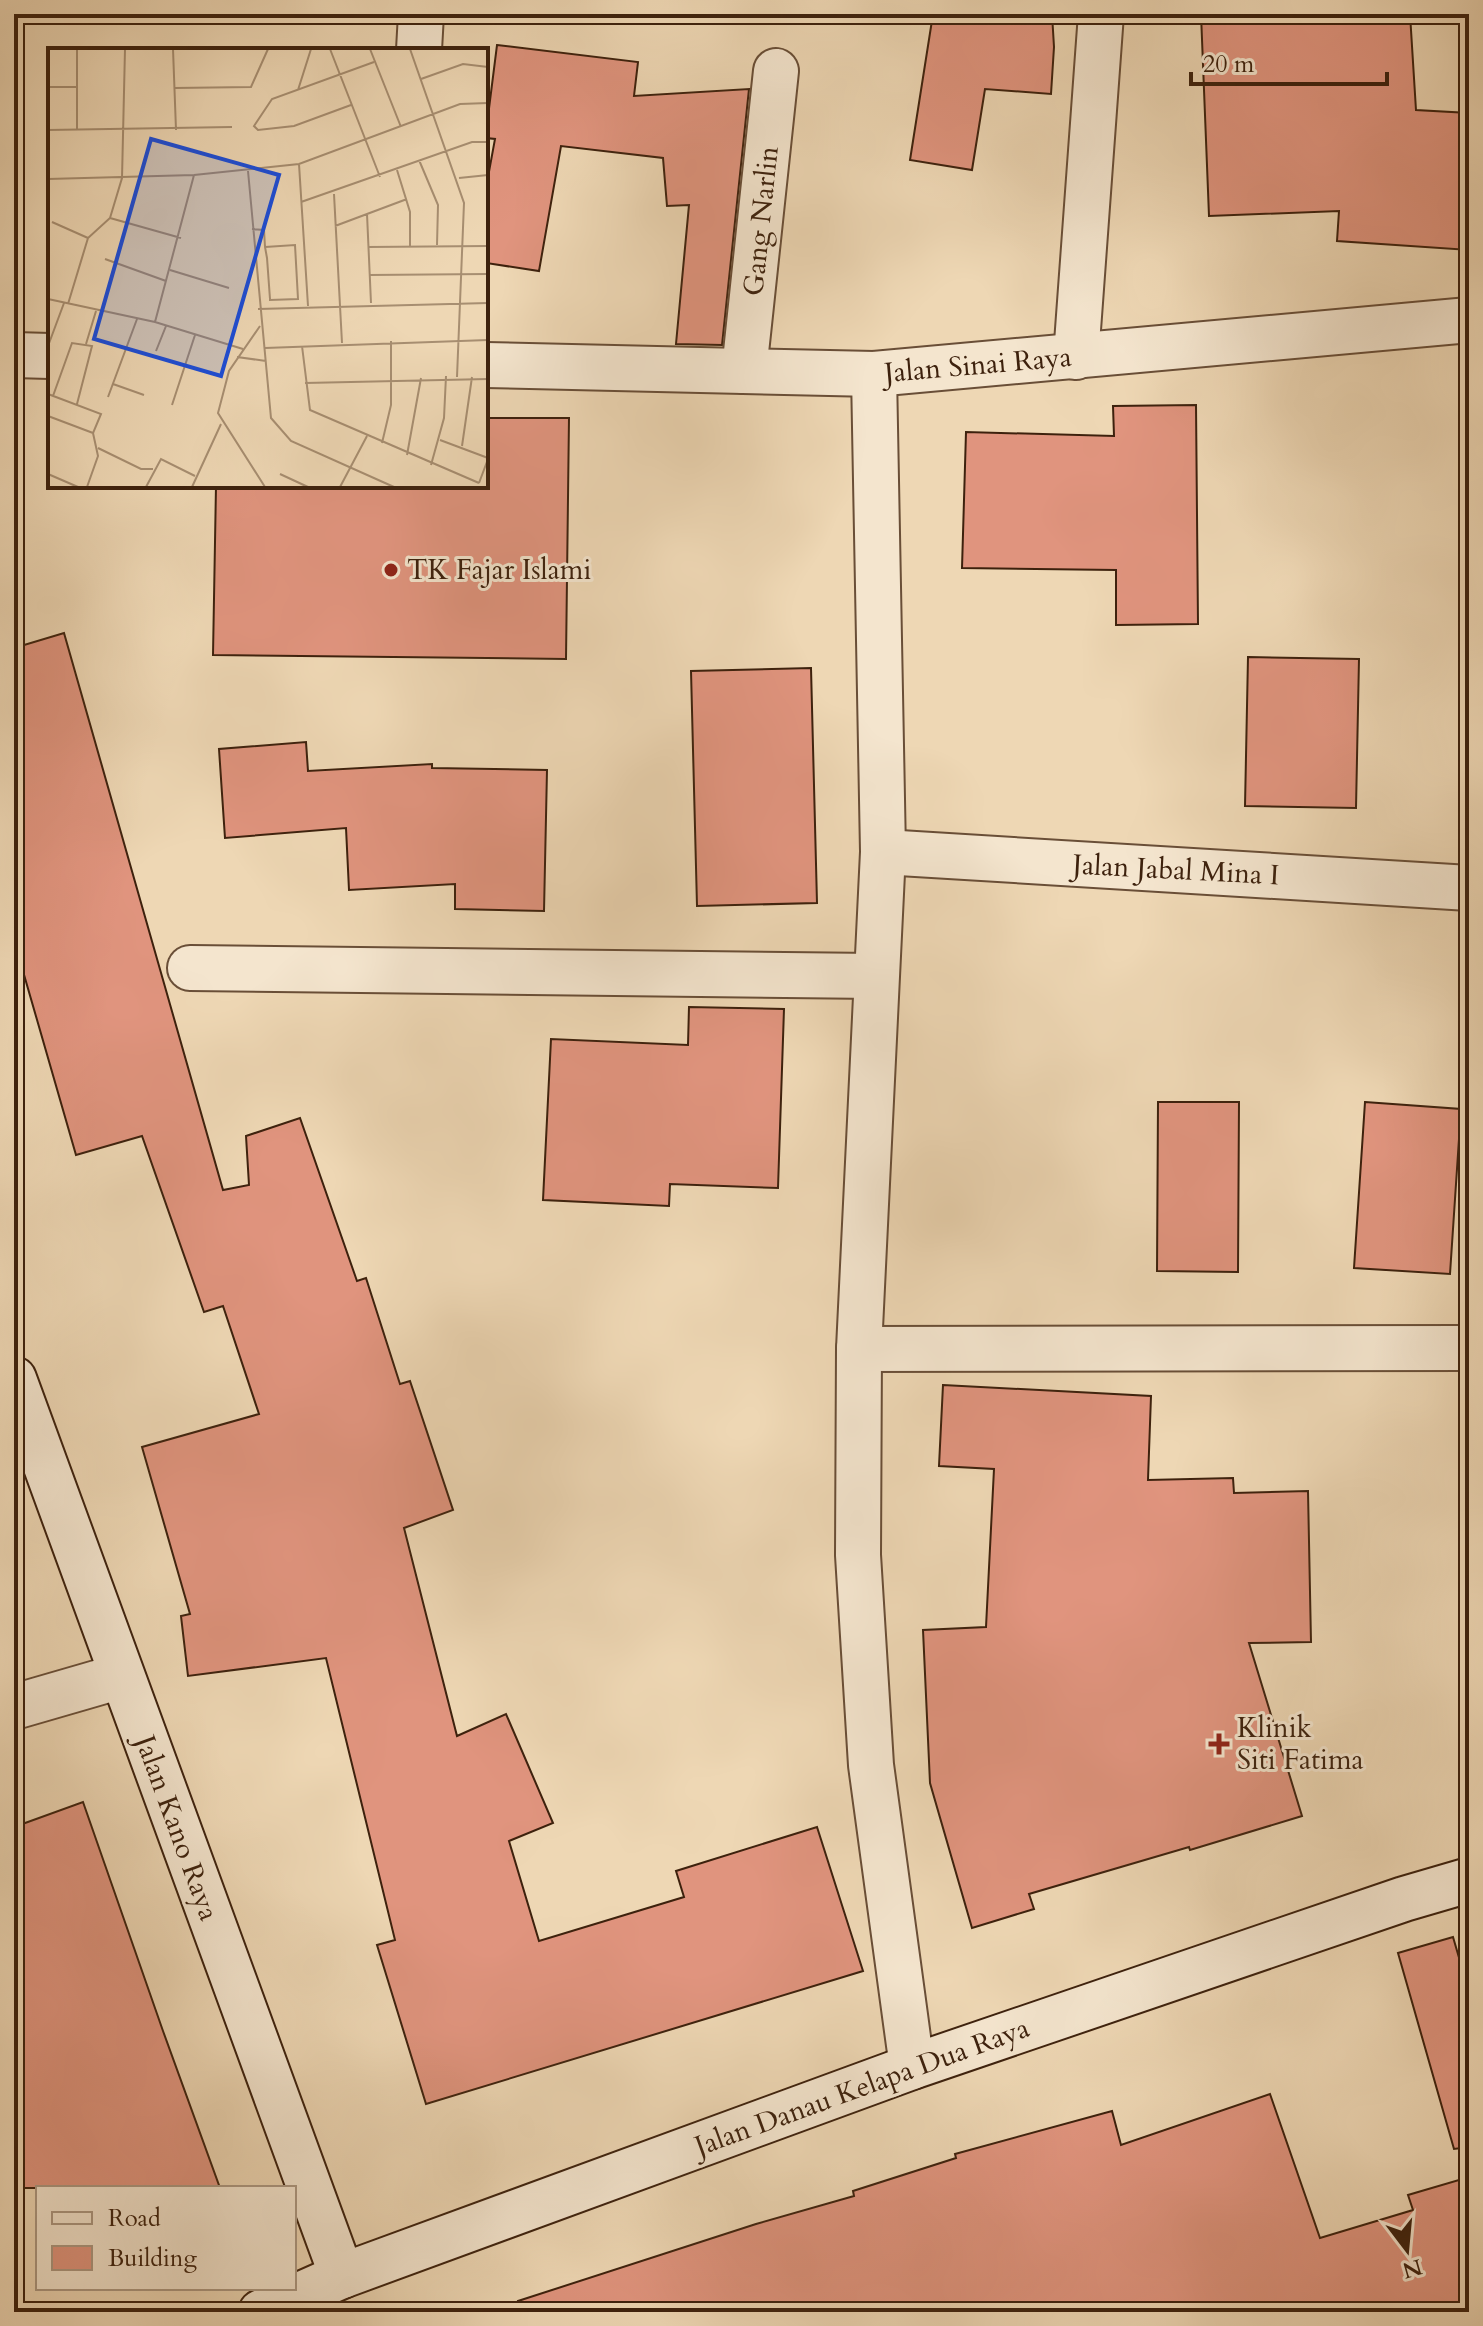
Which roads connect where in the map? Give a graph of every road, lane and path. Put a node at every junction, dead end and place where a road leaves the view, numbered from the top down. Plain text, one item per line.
1 (421, 14) edge
2 (1101, 14) edge
3 (419, 48) edge
4 (776, 71) dead end
5 (1469, 320) edge
6 (14, 355) edge
7 (48, 356) edge
8 (1076, 357) junction
9 (488, 365) edge
10 (744, 371) junction
11 (874, 374) junction
12 (883, 852) junction
13 (1469, 888) edge
14 (190, 968) dead end
15 (876, 976) junction
16 (1469, 1348) edge
17 (859, 1349) junction
18 (14, 1379) edge
19 (121, 1676) junction
20 (14, 1707) edge
21 (1469, 1880) edge
22 (912, 2067) junction
23 (342, 2276) junction
24 (261, 2312) edge

1 - 3 street
2 - 8 street
4 - 10 street, Gang Narlin
5 - 8 street, Jalan Sinai Raya
6 - 7 street
8 - 11 street, Jalan Sinai Raya
9 - 10 street, Jalan Sinai Raya
10 - 11 street, Jalan Sinai Raya
11 - 12 street
12 - 13 street, Jalan Jabal Mina I
12 - 15 street
14 - 15 street
15 - 17 street
16 - 17 street
17 - 22 street
18 - 19 street, Jalan Kano Raya
19 - 20 street
19 - 23 street, Jalan Kano Raya
21 - 22 street, Jalan Danau Kelapa Dua Raya
22 - 23 street, Jalan Danau Kelapa Dua Raya
23 - 24 street, Jalan Danau Kelapa Dua Raya

